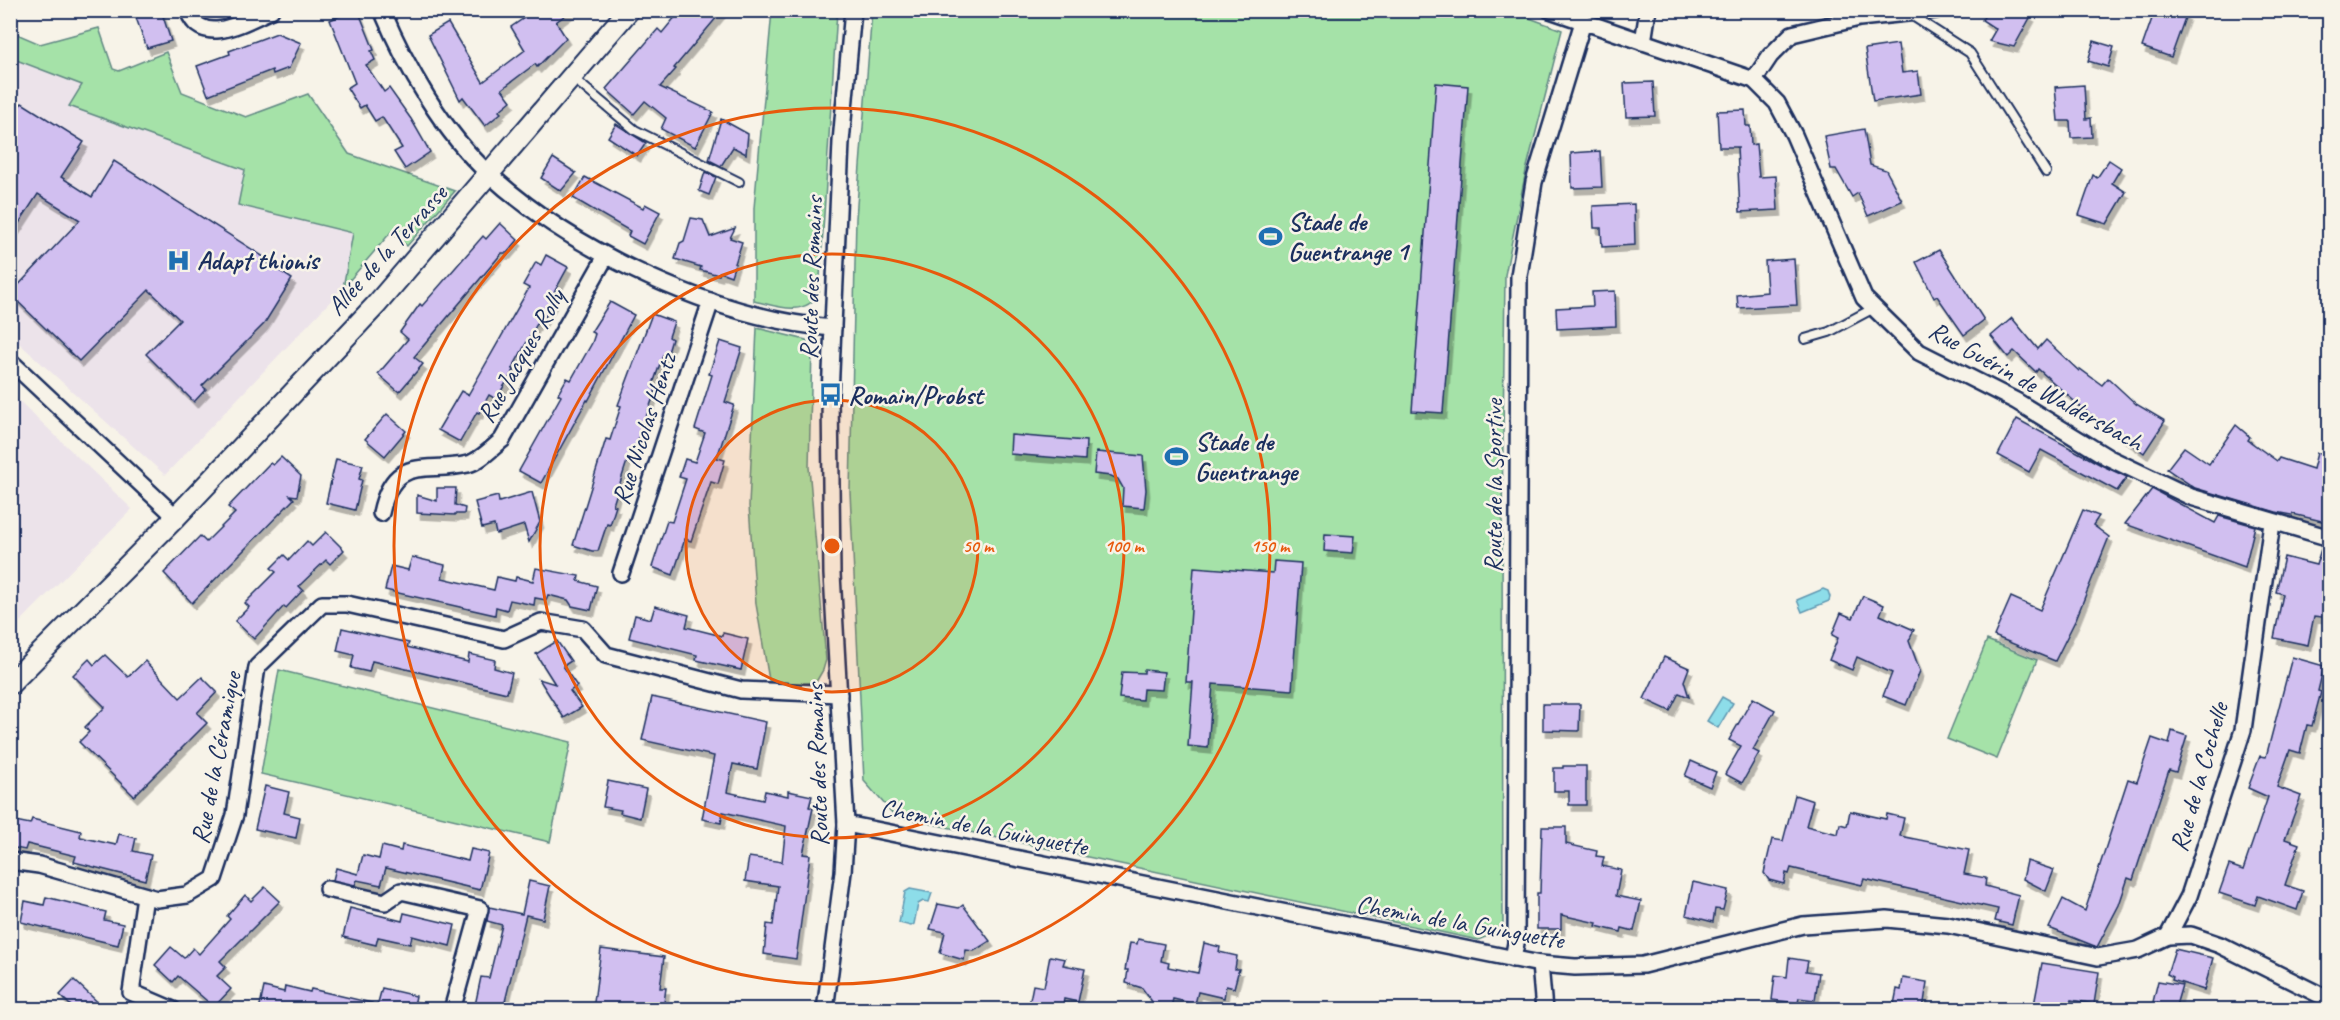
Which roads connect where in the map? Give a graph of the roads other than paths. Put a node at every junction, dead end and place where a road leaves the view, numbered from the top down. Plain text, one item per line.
1 (188, 10) edge
2 (271, 10) edge
3 (382, 10) edge
4 (629, 10) edge
5 (853, 10) edge
6 (1550, 10) edge
7 (1648, 10) edge
8 (1936, 10) edge
9 (1910, 14) junction
10 (1583, 22) junction
11 (1643, 42) junction
12 (572, 77) junction
13 (1754, 80) junction
14 (2046, 172) dead end
15 (489, 173) junction
16 (739, 182) dead end
17 (606, 256) junction
18 (711, 301) junction
19 (1874, 308) junction
20 (833, 328) junction
21 (1805, 339) dead end
22 (10, 362) edge
23 (381, 513) dead end
24 (176, 517) junction
25 (2272, 523) junction
26 (2330, 538) edge
27 (621, 573) dead end
28 (10, 684) edge
29 (839, 694) junction
30 (846, 824) junction
31 (10, 861) edge
32 (327, 889) dead end
33 (145, 896) junction
34 (2168, 936) junction
35 (1513, 959) junction
36 (1540, 964) junction
37 (2330, 1000) edge
38 (173, 1010) edge
39 (452, 1010) edge
40 (825, 1010) edge
41 (1544, 1010) edge

1 - 2 street
3 - 15 street
4 - 12 street, Allée de la Terrasse
5 - 20 street, Route des Romains
6 - 10 street, Rue Guérin de Waldersbach
7 - 11 street
8 - 9 street
9 - 13 street
9 - 14 lane
10 - 11 street, Rue Guérin de Waldersbach
10 - 35 street, Route de la Sportive
11 - 13 street, Rue Guérin de Waldersbach
12 - 15 street, Allée de la Terrasse
12 - 16 lane
13 - 19 street, Rue Guérin de Waldersbach
15 - 17 street
15 - 24 street, Allée de la Terrasse
17 - 18 street
17 - 23 street, Rue Jacques Rolly
18 - 20 street
18 - 27 street, Rue Nicolas Hentz
19 - 21 lane
19 - 25 street, Rue Guérin de Waldersbach
20 - 29 street, Route des Romains
22 - 24 street
24 - 28 street, Allée de la Terrasse
25 - 26 street, Rue Guérin de Waldersbach
25 - 34 street, Rue de la Cochelle
29 - 30 street, Route des Romains
29 - 33 street, Rue de la Céramique
30 - 35 street, Chemin de la Guinguette
30 - 40 street, Route des Romains
31 - 33 street, Rue de la Céramique
32 - 39 street
33 - 38 street
34 - 36 street, Chemin de la Guinguette
34 - 37 street
35 - 36 street, Chemin de la Guinguette
36 - 41 street

